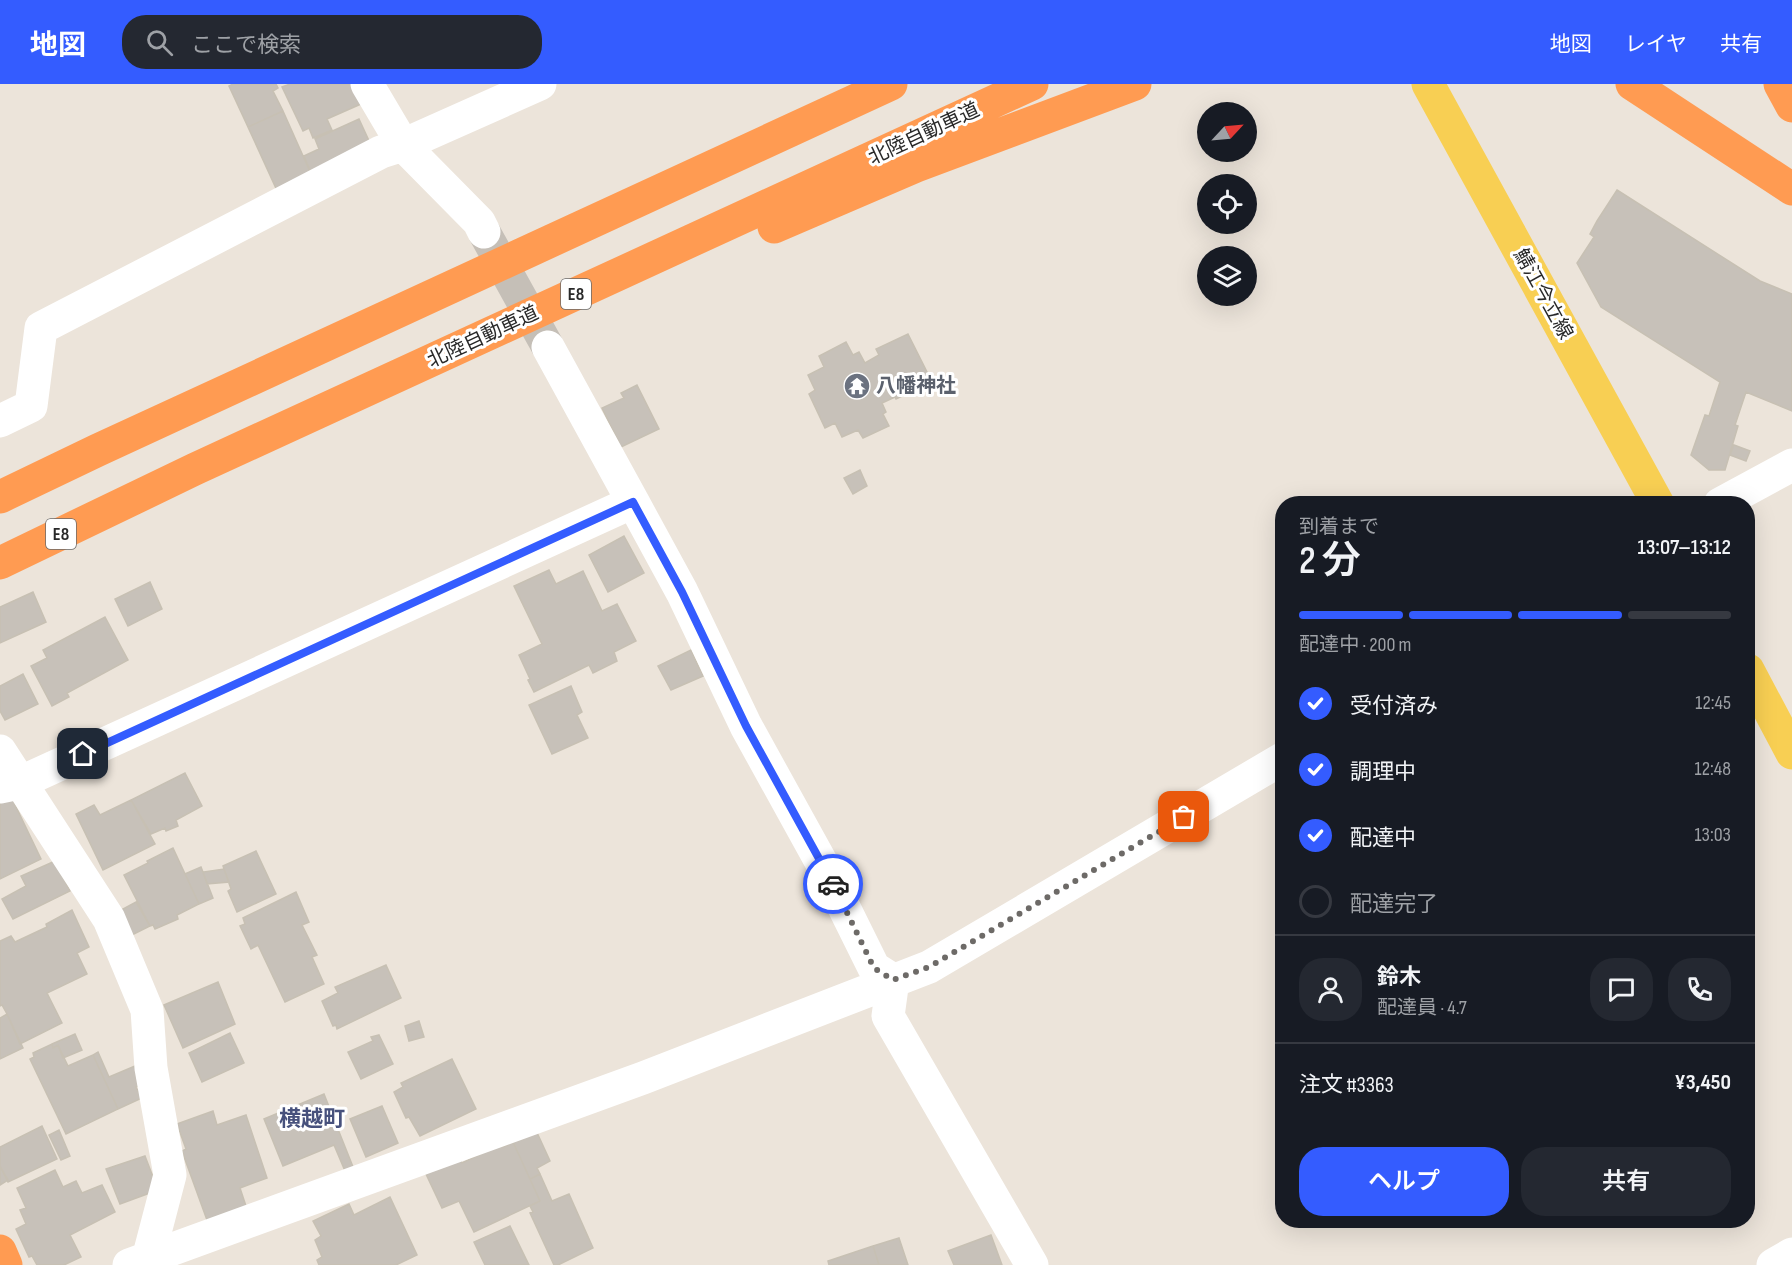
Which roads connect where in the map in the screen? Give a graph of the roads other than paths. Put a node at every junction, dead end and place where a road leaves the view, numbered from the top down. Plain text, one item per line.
1 (367, 84) edge
2 (540, 84) edge
3 (891, 84) edge
4 (1032, 84) edge
5 (1135, 84) edge
6 (1428, 84) edge
7 (1632, 84) edge
8 (1780, 84) edge
9 (1792, 106) edge
10 (403, 145) junction
11 (1792, 189) edge
12 (484, 232) tunnel mouth
13 (548, 346) tunnel mouth
14 (0, 421) edge
15 (1792, 465) edge
16 (195, 469) junction
17 (1654, 496) edge
18 (1735, 496) edge
19 (0, 497) edge
20 (633, 502) junction
21 (0, 563) edge
22 (1755, 683) edge
23 (0, 751) edge
24 (1792, 753) edge
25 (1275, 763) edge
26 (10, 785) edge
27 (893, 980) junction
28 (0, 1251) edge
29 (1792, 1254) edge
30 (139, 1262) edge
31 (6, 1265) edge
32 (1032, 1265) edge
33 (1773, 1265) edge

1 - 10 street
2 - 10 street
3 - 19 highway
4 - 16 highway, 北陸自動車道 / E8
5 - 16 highway
6 - 17 main road, 鯖江今立線
7 - 11 highway
8 - 9 highway
10 - 12 street
10 - 14 street
13 - 20 street
15 - 18 street
16 - 21 highway, 北陸自動車道 / E8
20 - 26 street
20 - 27 street
22 - 24 main road
23 - 26 street
25 - 27 street
26 - 30 street
27 - 30 street
27 - 32 street
28 - 31 highway
29 - 33 street

